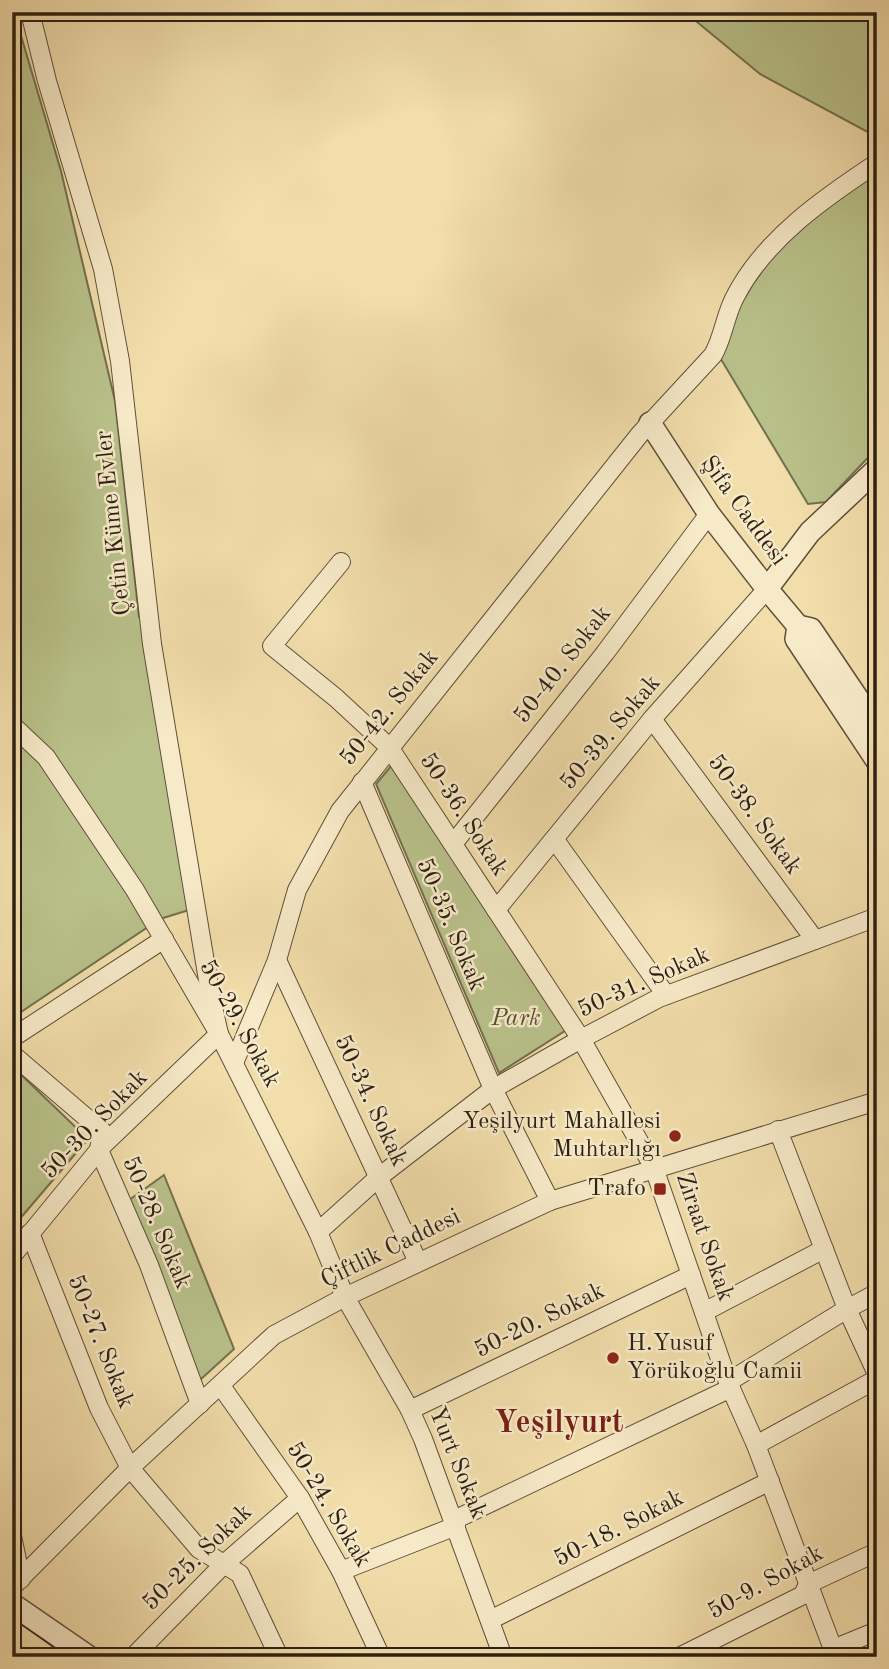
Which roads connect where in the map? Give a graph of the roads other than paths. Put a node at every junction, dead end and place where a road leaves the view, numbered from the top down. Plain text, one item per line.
1 (30, 12) edge
2 (877, 163) edge
3 (650, 423) junction
4 (877, 469) edge
5 (709, 514) junction
6 (341, 562) dead end
7 (767, 589) junction
8 (799, 625) junction
9 (652, 719) junction
10 (12, 725) edge
11 (877, 727) edge
12 (389, 747) junction
13 (877, 761) edge
14 (362, 782) junction
15 (555, 840) junction
16 (453, 844) junction
17 (496, 910) junction
18 (877, 916) edge
19 (164, 939) junction
20 (815, 940) junction
21 (277, 960) junction
22 (666, 995) junction
23 (219, 1034) junction
24 (12, 1038) edge
25 (581, 1039) junction
26 (12, 1054) edge
27 (234, 1063) junction
28 (493, 1089) junction
29 (877, 1101) edge
30 (778, 1130) junction
31 (99, 1150) junction
32 (654, 1168) junction
33 (379, 1177) junction
34 (550, 1201) junction
35 (318, 1232) junction
36 (30, 1233) junction
37 (824, 1249) junction
38 (12, 1256) edge
39 (418, 1262) junction
40 (691, 1275) junction
41 (877, 1293) edge
42 (345, 1297) junction
43 (847, 1308) junction
44 (704, 1312) junction
45 (877, 1376) edge
46 (221, 1385) junction
47 (730, 1385) junction
48 (200, 1404) junction
49 (410, 1410) junction
50 (756, 1445) junction
51 (130, 1468) junction
52 (770, 1481) junction
53 (300, 1497) junction
54 (455, 1523) junction
55 (12, 1536) edge
56 (877, 1552) edge
57 (224, 1564) junction
58 (341, 1571) junction
59 (16, 1583) edge
60 (808, 1584) junction
61 (12, 1604) edge
62 (490, 1620) junction
63 (877, 1631) edge
64 (12, 1636) edge
65 (834, 1653) edge
66 (502, 1656) edge
67 (42, 1657) edge
68 (89, 1657) edge
69 (133, 1657) edge
70 (279, 1657) edge
71 (381, 1657) edge
72 (679, 1657) edge

1 - 23 street, Çetin Küme Evler
2 - 3 street, 50-42. Sokak
3 - 5 street, Şifa Caddesi
3 - 12 street, 50-42. Sokak
4 - 7 street
5 - 7 street, Şifa Caddesi
5 - 16 street, 50-40. Sokak
6 - 12 street, 50-36. Sokak
7 - 8 street, Şifa Caddesi
7 - 9 street, 50-39. Sokak
8 - 11 street, Şifa Caddesi
8 - 13 street, Şifa Caddesi
9 - 15 street, 50-39. Sokak
9 - 20 street, 50-38. Sokak
10 - 19 street, 50-29. Sokak
12 - 14 street, 50-42. Sokak
12 - 16 street, 50-36. Sokak
14 - 21 street, 50-42. Sokak
14 - 28 street, 50-35. Sokak
15 - 17 street, 50-39. Sokak
15 - 22 street
16 - 17 street, 50-36. Sokak
17 - 25 street, 50-36. Sokak
18 - 20 street, 50-31. Sokak
19 - 23 street, 50-29. Sokak
19 - 24 street
20 - 22 street, 50-31. Sokak
21 - 27 street, 50-42. Sokak
21 - 33 street, 50-34. Sokak
22 - 25 street, 50-31. Sokak
23 - 27 street, 50-29. Sokak
23 - 31 street, 50-30. Sokak
25 - 28 street, 50-31. Sokak
25 - 32 street, Ziraat Sokak
26 - 31 street, 50-28. Sokak
27 - 35 street, 50-29. Sokak
28 - 33 street, 50-31. Sokak
28 - 34 street, 50-35. Sokak
29 - 30 street, Çiftlik Caddesi
30 - 32 street, Çiftlik Caddesi
30 - 37 street
31 - 36 street, 50-30. Sokak
31 - 48 street, 50-28. Sokak
32 - 34 street, Çiftlik Caddesi
32 - 40 street, Ziraat Sokak
33 - 35 street, 50-31. Sokak
33 - 39 street, 50-34. Sokak
34 - 39 street, Çiftlik Caddesi
35 - 42 street, 50-29. Sokak
36 - 38 street, 50-30. Sokak
36 - 51 street, 50-27. Sokak
37 - 43 street
37 - 44 street
39 - 42 street, Çiftlik Caddesi
40 - 44 street, Ziraat Sokak
40 - 49 street, 50-20. Sokak
41 - 43 street
42 - 46 street, Çiftlik Caddesi
42 - 49 street, Yurt Sokak
43 - 45 street
43 - 47 street
44 - 47 street, Ziraat Sokak
45 - 50 street
46 - 48 street, Çiftlik Caddesi
46 - 53 street, 50-24. Sokak
47 - 50 street, Ziraat Sokak
47 - 54 street
48 - 51 street, Çiftlik Caddesi
49 - 54 street, Yurt Sokak
50 - 52 street, Ziraat Sokak
51 - 57 street, 50-27. Sokak
51 - 59 street, Çiftlik Caddesi
52 - 60 street, Ziraat Sokak
52 - 62 street, 50-18. Sokak
53 - 57 street, 50-25. Sokak
53 - 58 street, 50-24. Sokak
54 - 58 street
54 - 62 street, Yurt Sokak
55 - 59 street
56 - 60 street, 50-9. Sokak
57 - 69 street, 50-25. Sokak
57 - 70 street, 50-27. Sokak
58 - 71 street, 50-24. Sokak
60 - 65 street, Ziraat Sokak
60 - 72 street, 50-9. Sokak
61 - 68 street
62 - 66 street, Yurt Sokak
63 - 65 street
64 - 67 highway

